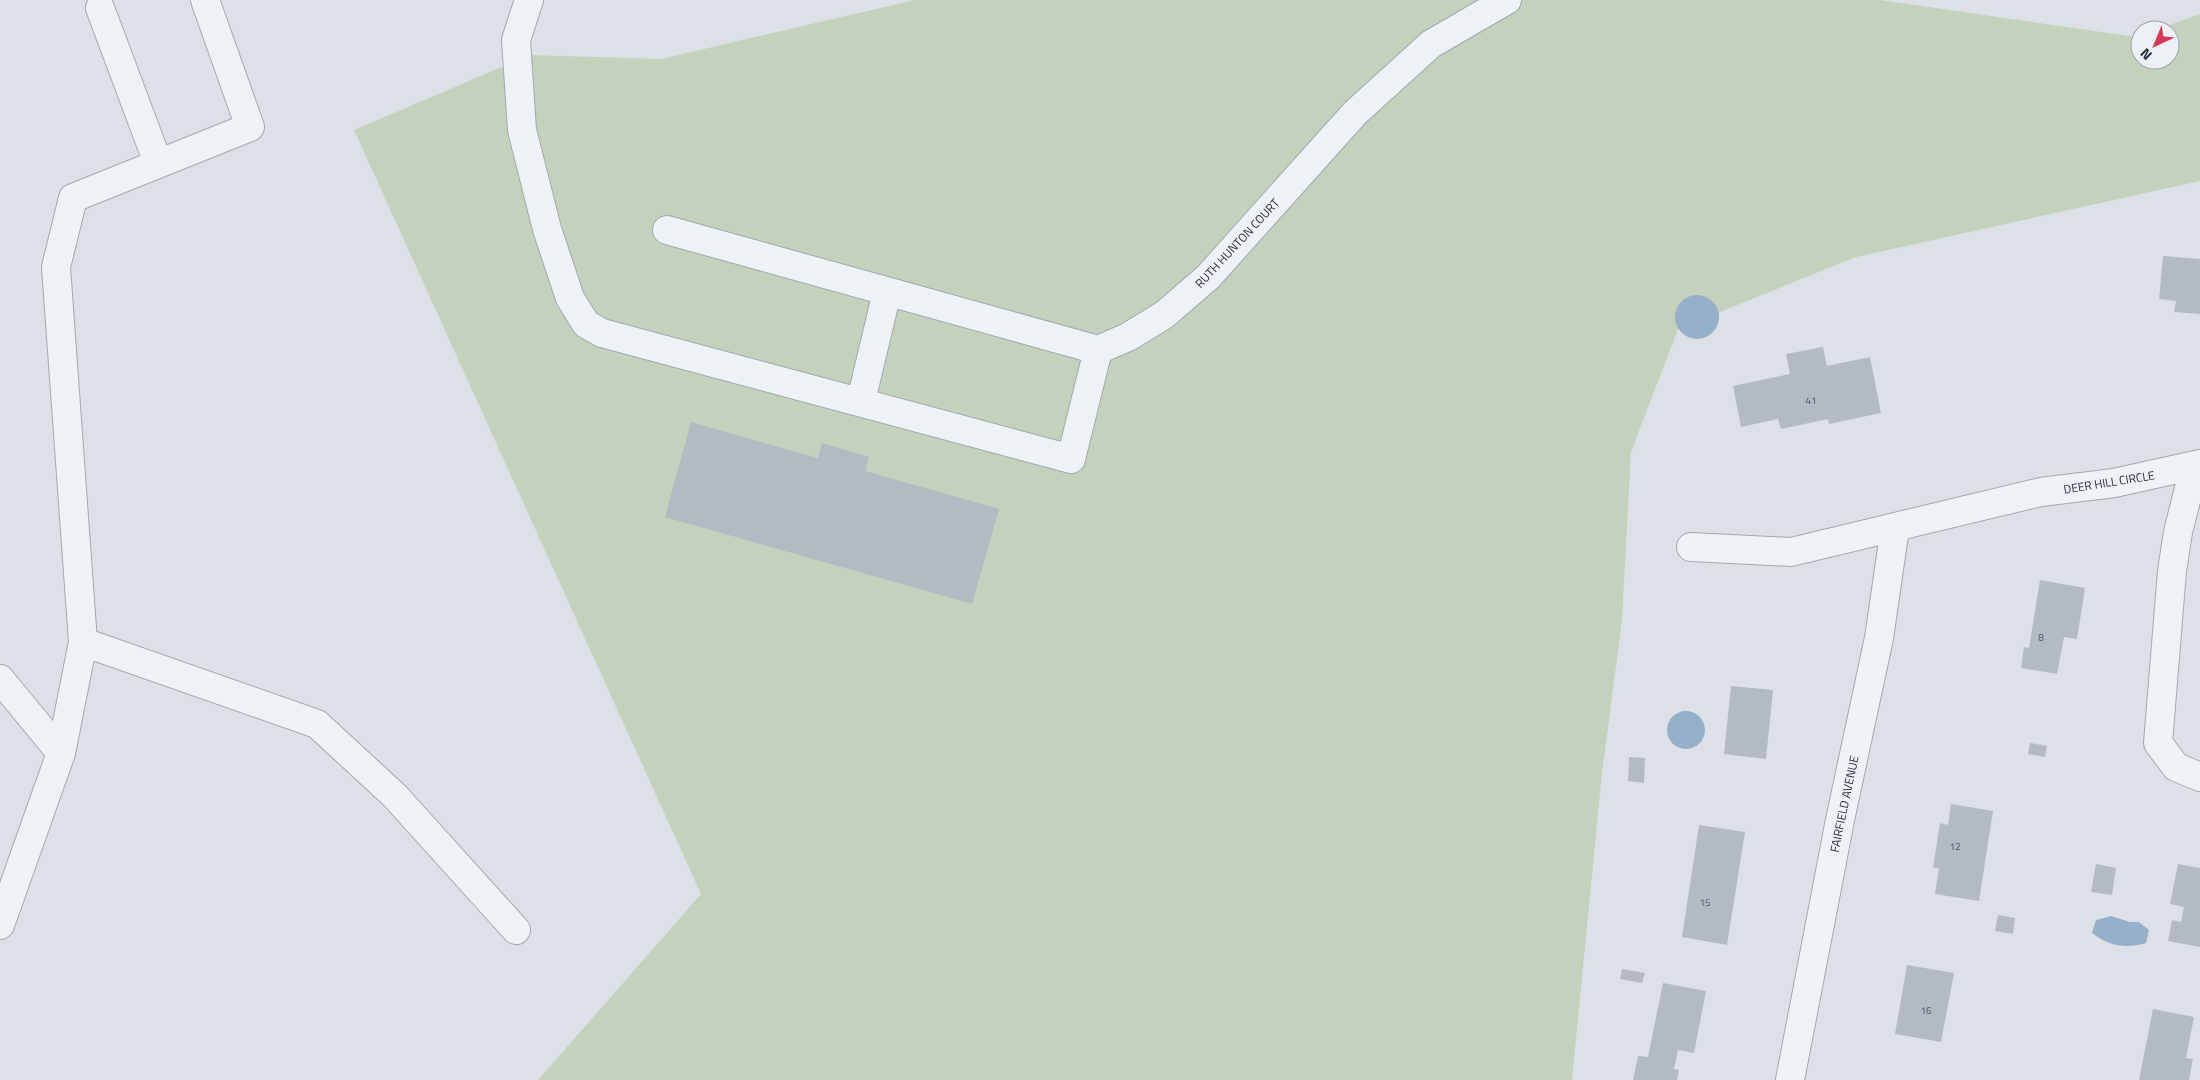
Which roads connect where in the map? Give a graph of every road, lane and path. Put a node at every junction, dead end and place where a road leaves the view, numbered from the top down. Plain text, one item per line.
1 (205, 0) edge
2 (529, 0) edge
3 (1507, 0) edge
4 (100, 8) dead end
5 (158, 163) junction
6 (667, 230) dead end
7 (887, 292) junction
8 (1098, 350) junction
9 (861, 401) junction
10 (2198, 465) edge
11 (1895, 528) junction
12 (1691, 547) dead end
13 (83, 642) junction
14 (0, 679) edge
15 (61, 753) junction
16 (2200, 778) edge
17 (0, 925) edge
18 (516, 930) dead end
19 (1790, 1080) edge

1 - 5 street
2 - 9 street
3 - 8 street, RUTH HUNTON COURT
4 - 5 street
5 - 13 street
6 - 7 street
7 - 8 street
7 - 9 street
8 - 9 street
10 - 11 street, DEER HILL CIRCLE
10 - 16 street, DEER HILL CIRCLE
11 - 12 street, DEER HILL CIRCLE
11 - 19 street, FAIRFIELD AVENUE
13 - 15 street
13 - 18 street
14 - 15 street
15 - 17 street

